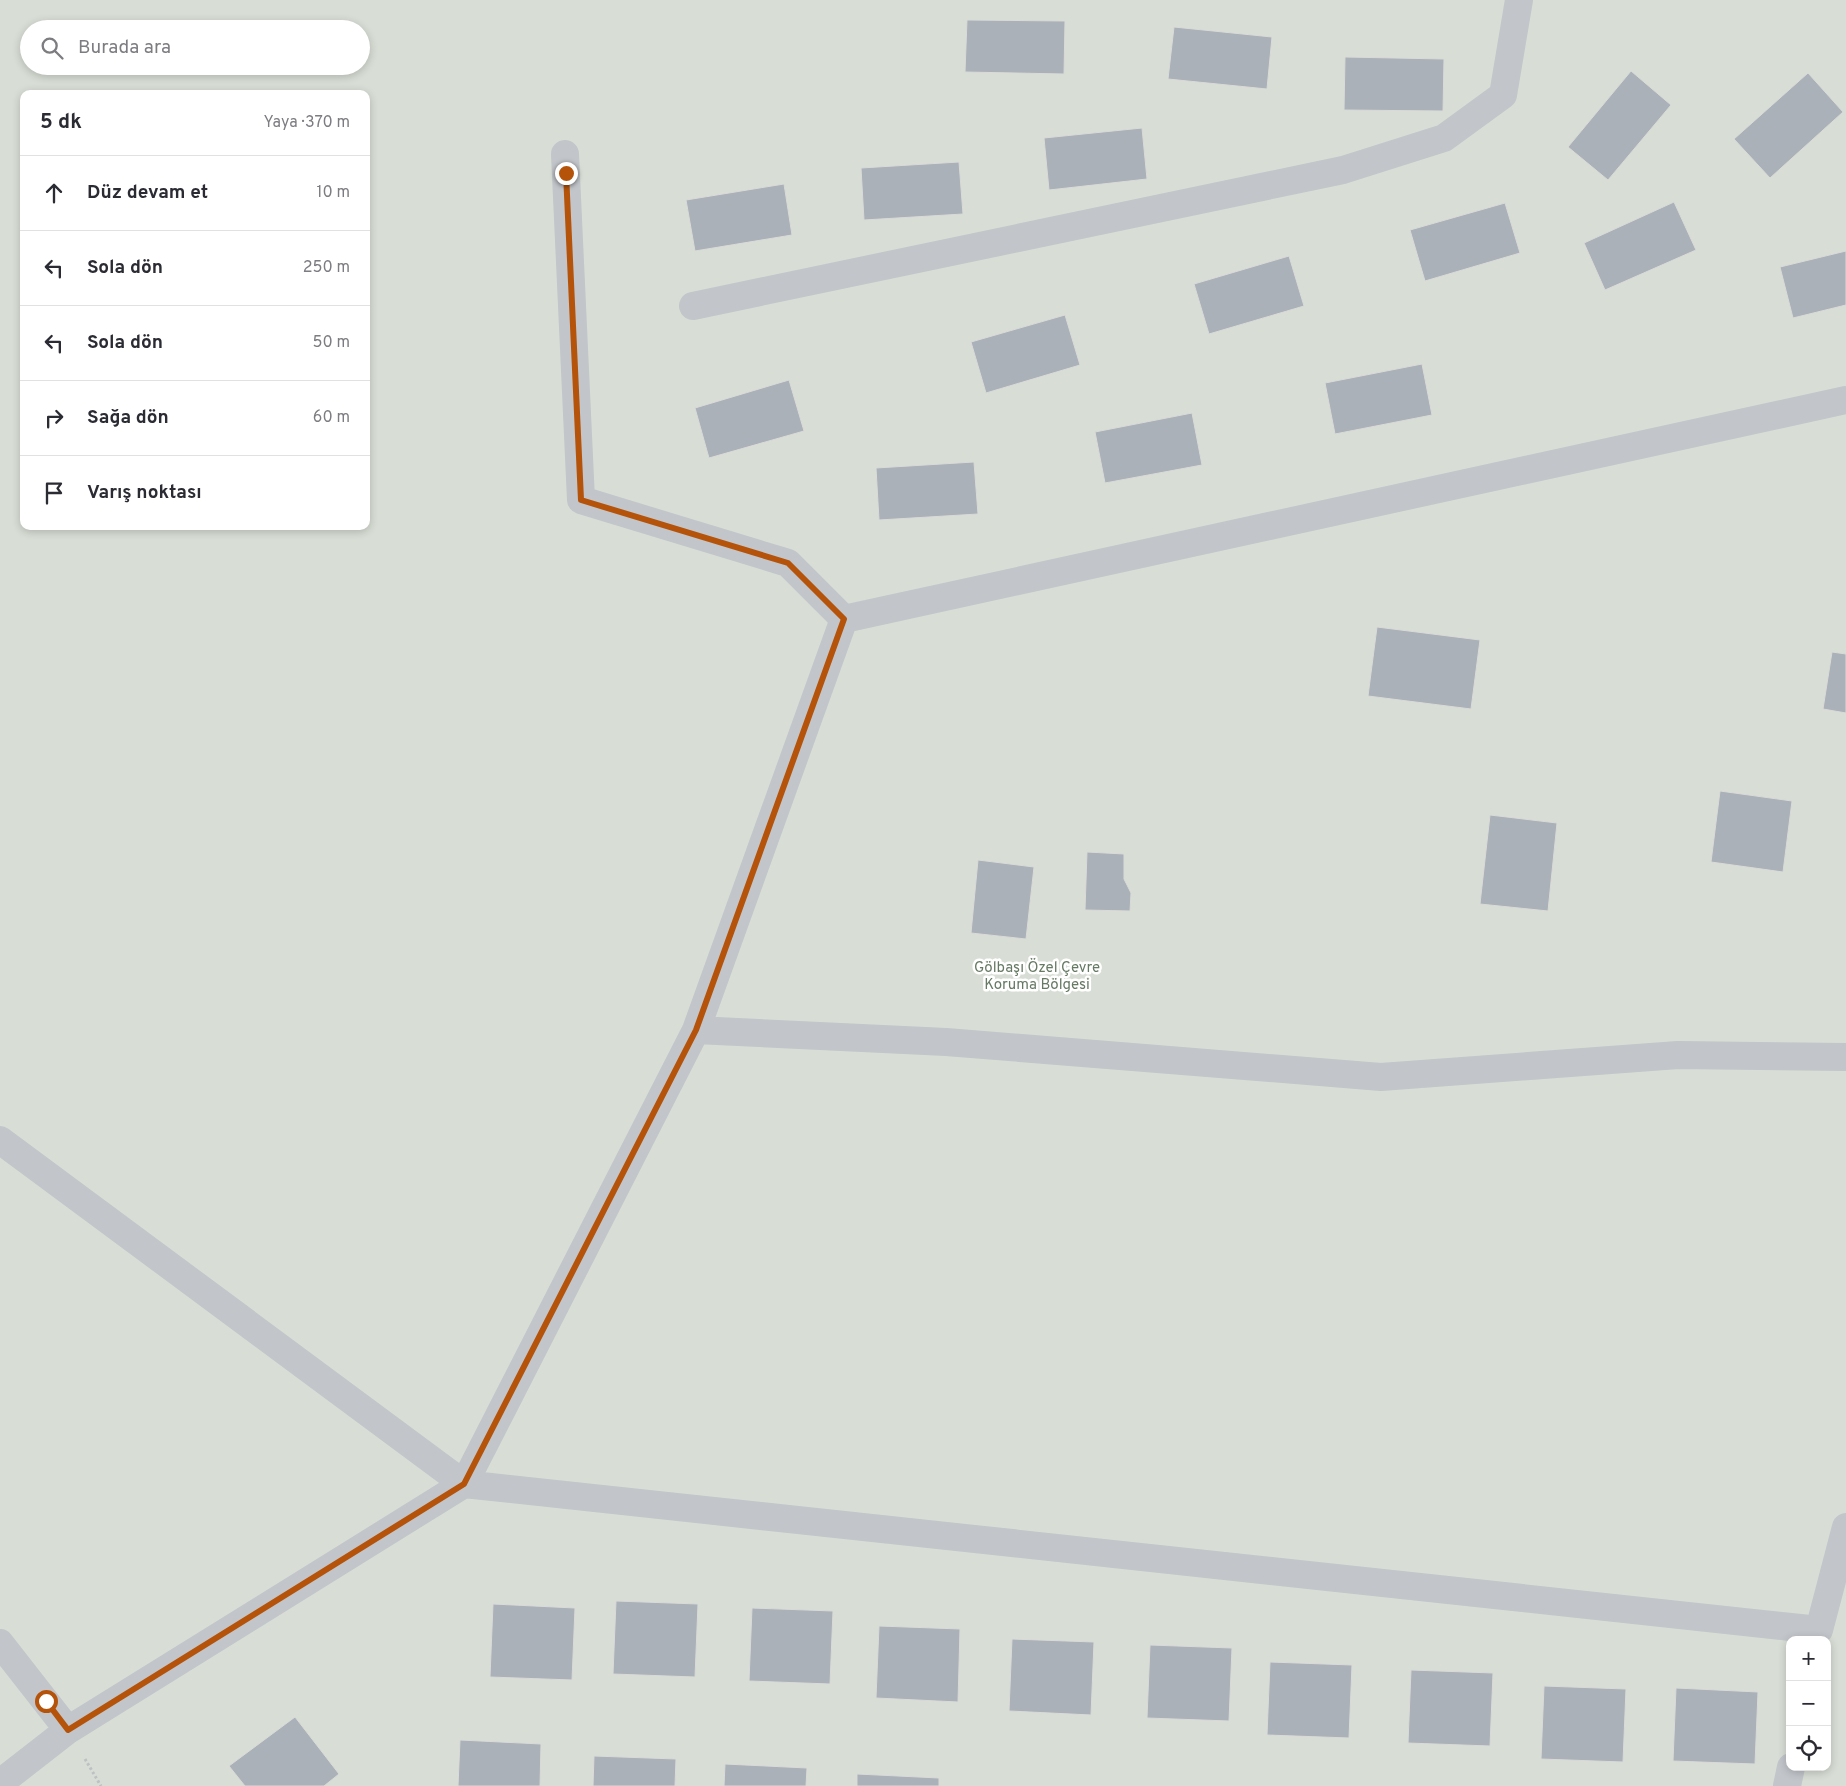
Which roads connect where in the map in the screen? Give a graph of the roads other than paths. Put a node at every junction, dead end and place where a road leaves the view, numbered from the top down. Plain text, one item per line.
1 (1519, 0) edge
2 (565, 154) dead end
3 (693, 306) dead end
4 (1846, 400) edge
5 (844, 619) junction
6 (696, 1030) junction
7 (1846, 1057) edge
8 (0, 1140) edge
9 (464, 1484) junction
10 (1846, 1527) edge
11 (1818, 1635) edge
12 (0, 1643) edge
13 (68, 1730) junction
14 (1790, 1771) edge
15 (0, 1783) edge
16 (1787, 1786) edge

1 - 3 street
2 - 5 street
4 - 5 street
5 - 6 street
6 - 7 street
6 - 9 street
8 - 9 street
9 - 11 street
9 - 13 street
10 - 11 street
12 - 13 street
13 - 15 street
14 - 16 street

